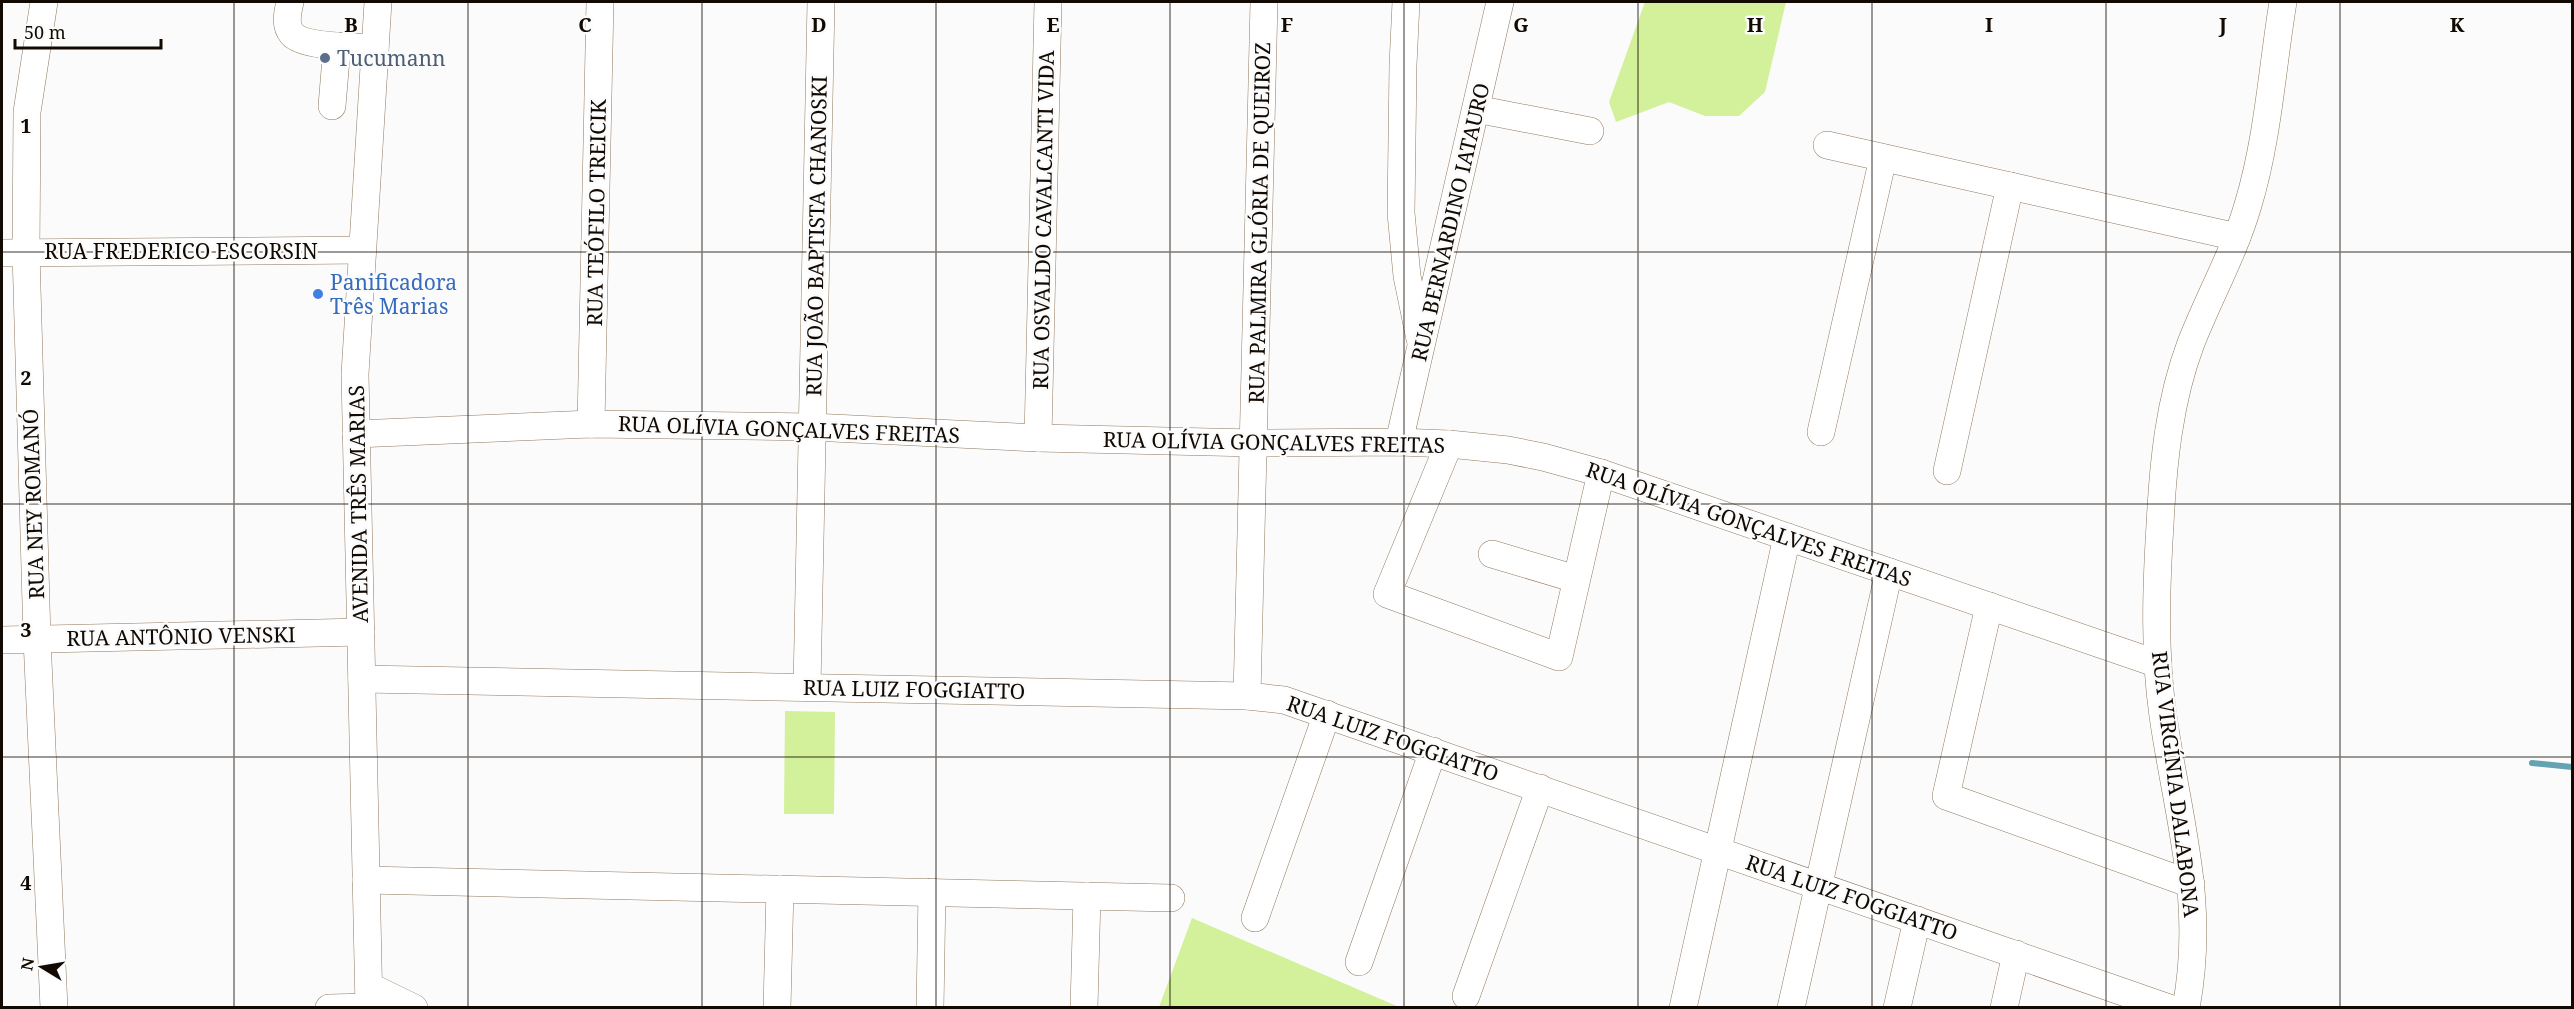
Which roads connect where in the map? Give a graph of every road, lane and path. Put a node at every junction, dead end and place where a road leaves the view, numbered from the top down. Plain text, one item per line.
1 (44, 2) edge
2 (290, 2) edge
3 (378, 2) edge
4 (600, 2) edge
5 (821, 2) edge
6 (1048, 2) edge
7 (1264, 2) edge
8 (1406, 2) edge
9 (1500, 2) edge
10 (2283, 2) edge
11 (337, 45) junction
12 (375, 48) junction
13 (332, 106) dead end
14 (1476, 109) junction
15 (1590, 130) dead end
16 (1827, 145) dead end
17 (1883, 158) junction
18 (2010, 186) junction
19 (2237, 237) junction
20 (361, 250) junction
21 (14, 253) edge
22 (1422, 346) junction
23 (591, 424) junction
24 (812, 427) junction
25 (1821, 432) dead end
26 (356, 434) junction
27 (1038, 438) junction
28 (1254, 442) junction
29 (1399, 442) junction
30 (1449, 444) junction
31 (1947, 471) dead end
32 (1601, 472) junction
33 (1787, 537) junction
34 (1492, 554) dead end
35 (1889, 572) junction
36 (1576, 579) junction
37 (1989, 606) junction
38 (361, 632) junction
39 (37, 639) junction
40 (2, 640) edge
41 (2158, 664) junction
42 (362, 679) junction
43 (807, 687) junction
44 (1248, 696) junction
45 (1327, 714) junction
46 (1433, 751) junction
47 (1540, 788) junction
48 (1718, 850) junction
49 (366, 880) junction
50 (2192, 884) junction
51 (1818, 885) junction
52 (780, 889) junction
53 (932, 892) junction
54 (1087, 896) junction
55 (1171, 898) dead end
56 (1256, 918) dead end
57 (1917, 920) junction
58 (2016, 954) junction
59 (1359, 962) dead end
60 (1466, 996) dead end
61 (369, 1000) edge
62 (54, 1008) edge
63 (328, 1008) edge
64 (414, 1008) edge
65 (777, 1008) edge
66 (930, 1008) edge
67 (1084, 1008) edge
68 (1683, 1008) edge
69 (1791, 1008) edge
70 (1897, 1008) edge
71 (2004, 1008) edge
72 (2169, 1008) edge
73 (2186, 1008) edge

1 - 21 street, RUA NEY ROMANÓ
2 - 11 street
3 - 12 street, AVENIDA TRÊS MARIAS
4 - 23 street, RUA TEÓFILO TREICIK
5 - 24 street, RUA JOÃO BAPTISTA CHANOSKI
6 - 27 street, RUA OSVALDO CAVALCANTI VIDA
7 - 28 street, RUA PALMIRA GLÓRIA DE QUEIROZ
8 - 22 street
9 - 14 street, RUA BERNARDINO IATAURO
10 - 19 street, RUA VIRGÍNIA DALABONA
11 - 12 street
11 - 13 street
12 - 20 street, AVENIDA TRÊS MARIAS
14 - 15 street
14 - 22 street, RUA BERNARDINO IATAURO
16 - 17 street
17 - 18 street
17 - 25 street
18 - 19 street
18 - 31 street
19 - 41 street, RUA VIRGÍNIA DALABONA
20 - 21 street, RUA FREDERICO ESCORSIN
20 - 26 street, AVENIDA TRÊS MARIAS
21 - 39 street, RUA NEY ROMANÓ
22 - 29 street, RUA BERNARDINO IATAURO
23 - 24 street, RUA OLÍVIA GONÇALVES FREITAS
23 - 26 street, RUA OLÍVIA GONÇALVES FREITAS
24 - 27 street, RUA OLÍVIA GONÇALVES FREITAS
24 - 43 street, RUA JOÃO BAPTISTA CHANOSKI
26 - 38 street, AVENIDA TRÊS MARIAS
27 - 28 street, RUA OLÍVIA GONÇALVES FREITAS
28 - 29 street, RUA OLÍVIA GONÇALVES FREITAS
28 - 44 street, RUA PALMIRA GLÓRIA DE QUEIROZ
29 - 30 street, RUA OLÍVIA GONÇALVES FREITAS
30 - 32 street, RUA OLÍVIA GONÇALVES FREITAS
30 - 36 street
32 - 33 street, RUA OLÍVIA GONÇALVES FREITAS
32 - 36 street
33 - 35 street, RUA OLÍVIA GONÇALVES FREITAS
33 - 48 street
34 - 36 street
35 - 37 street, RUA OLÍVIA GONÇALVES FREITAS
35 - 51 street
37 - 41 street, RUA OLÍVIA GONÇALVES FREITAS
37 - 50 street
38 - 39 street, RUA ANTÔNIO VENSKI
38 - 42 street, AVENIDA TRÊS MARIAS
39 - 40 street, RUA ANTÔNIO VENSKI
39 - 62 street, RUA NEY ROMANÓ
41 - 50 street, RUA VIRGÍNIA DALABONA
42 - 43 street, RUA LUIZ FOGGIATTO
42 - 49 street, AVENIDA TRÊS MARIAS
43 - 44 street, RUA LUIZ FOGGIATTO
44 - 45 street, RUA LUIZ FOGGIATTO
45 - 46 street, RUA LUIZ FOGGIATTO
45 - 56 street
46 - 47 street, RUA LUIZ FOGGIATTO
46 - 59 street
47 - 48 street, RUA LUIZ FOGGIATTO
47 - 60 street
48 - 51 street, RUA LUIZ FOGGIATTO
48 - 68 street
49 - 52 street
49 - 61 street, AVENIDA TRÊS MARIAS
50 - 73 street, RUA VIRGÍNIA DALABONA
51 - 57 street, RUA LUIZ FOGGIATTO
51 - 69 street
52 - 53 street
52 - 65 street
53 - 54 street
53 - 66 street
54 - 55 street
54 - 67 street
57 - 58 street, RUA LUIZ FOGGIATTO
57 - 70 street
58 - 71 street
58 - 72 street, RUA LUIZ FOGGIATTO
61 - 63 street
61 - 64 street

